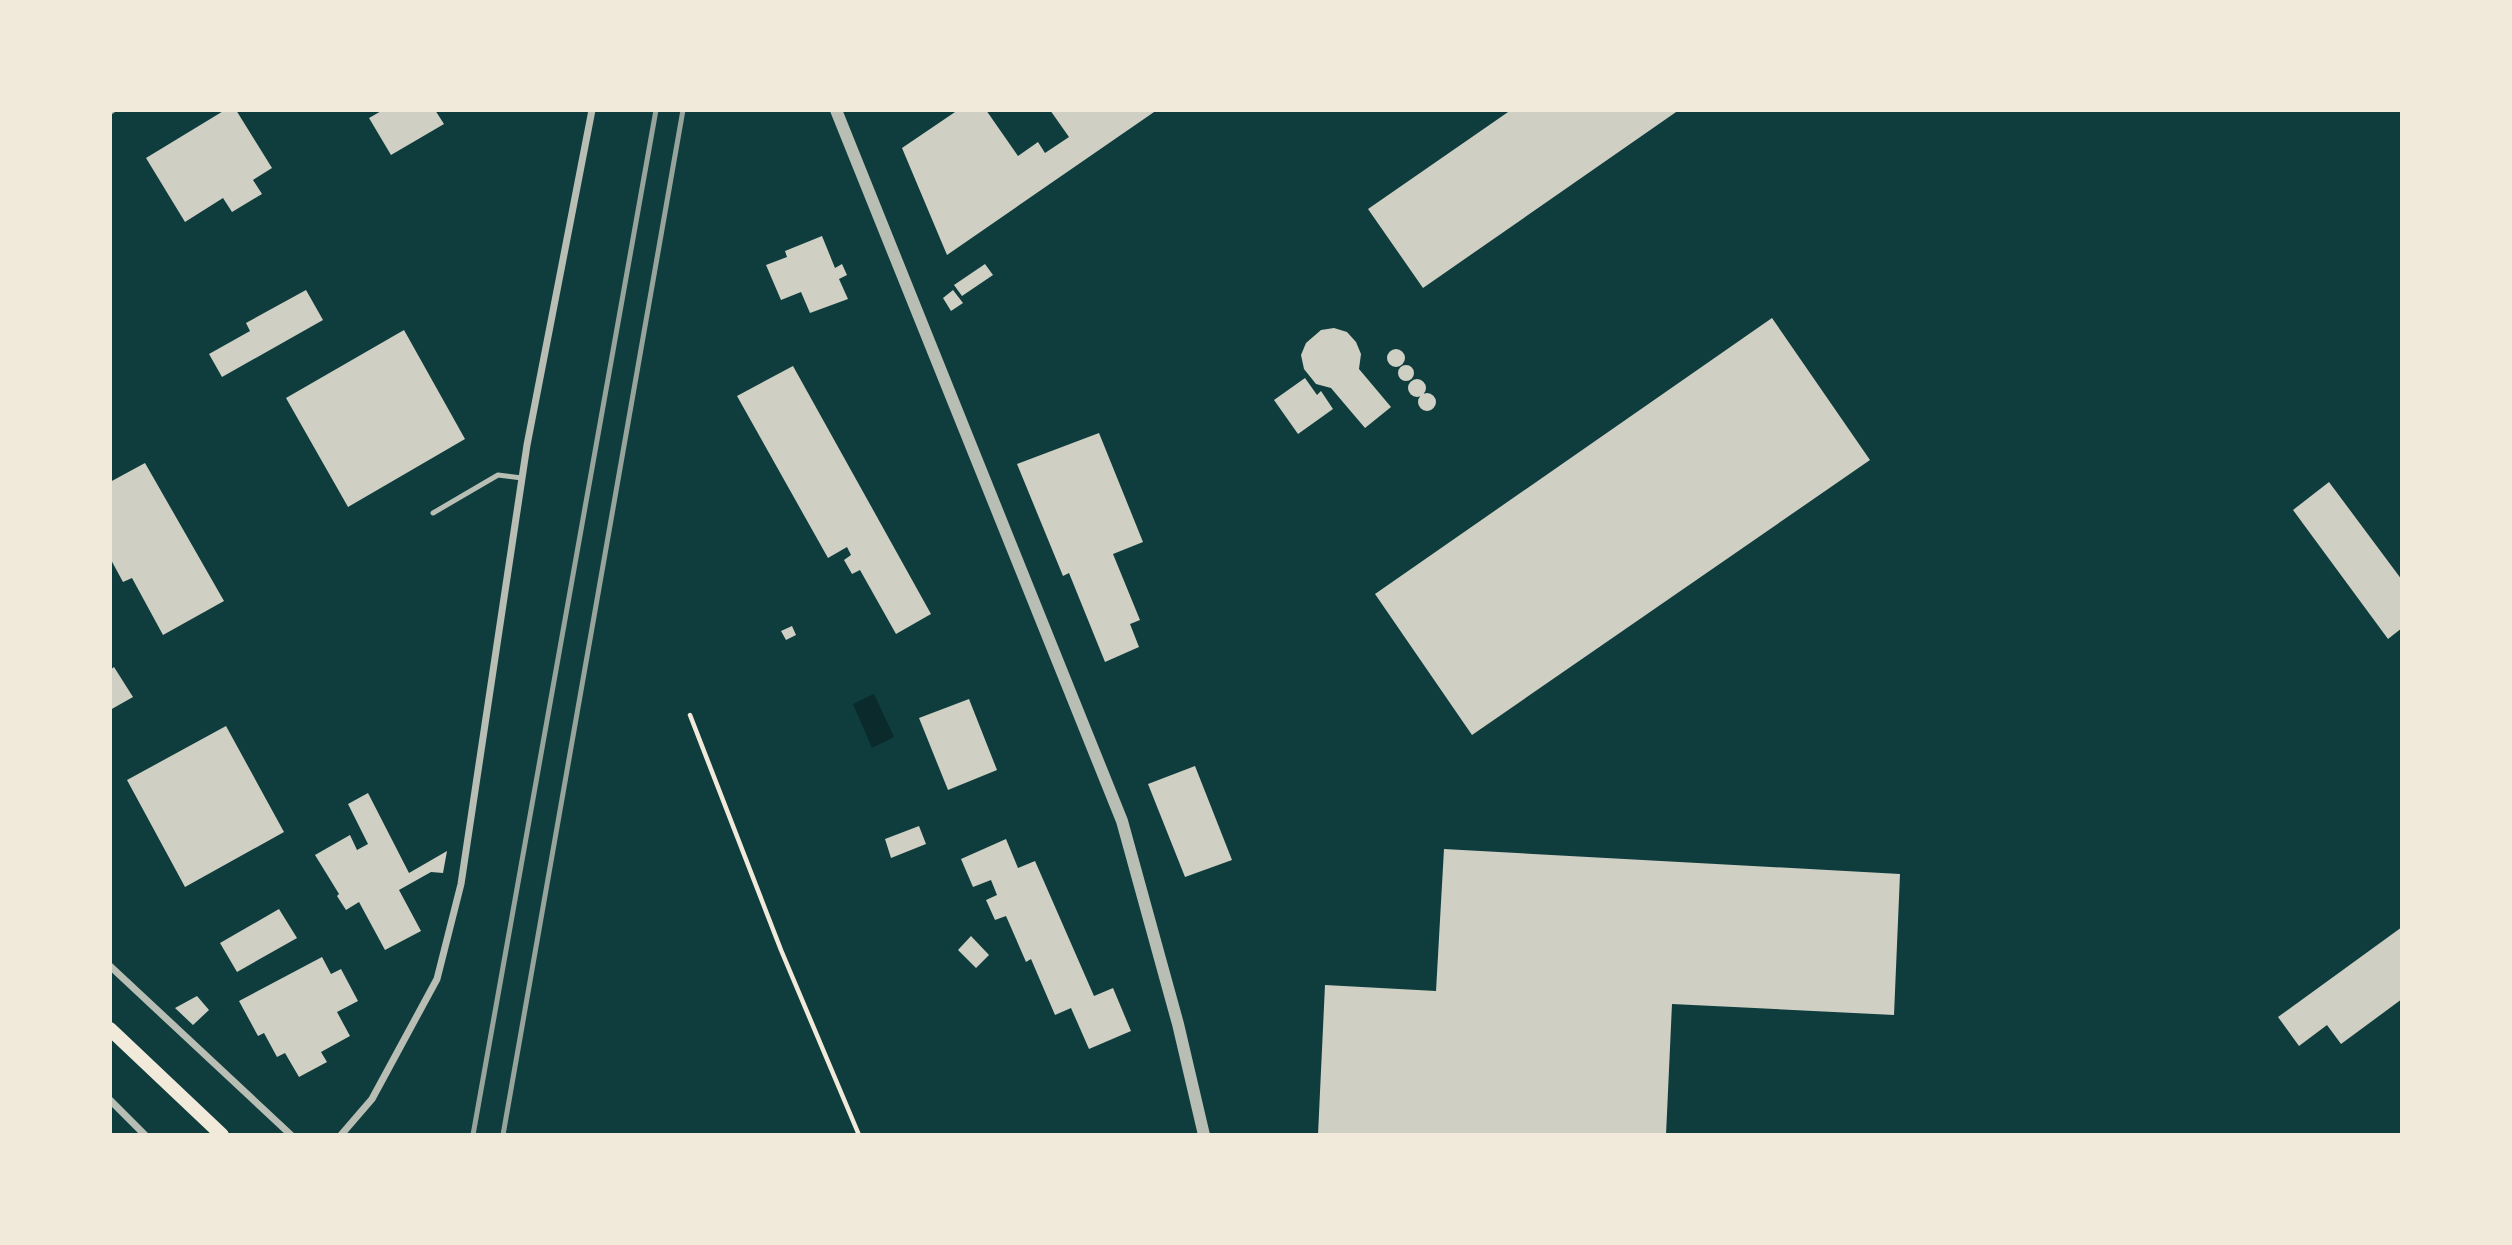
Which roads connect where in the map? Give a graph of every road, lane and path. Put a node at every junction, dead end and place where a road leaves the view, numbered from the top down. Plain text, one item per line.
1 (592, 110) edge
2 (836, 110) edge
3 (522, 478) junction
4 (433, 513) dead end
5 (690, 715) dead end
6 (110, 966) edge
7 (110, 1029) edge
8 (110, 1100) edge
9 (1207, 1133) edge
10 (145, 1135) edge
11 (222, 1135) edge
12 (291, 1135) edge
13 (341, 1135) edge
14 (859, 1135) edge

1 - 3 street
2 - 9 street
3 - 4 lane
3 - 13 street
5 - 14 path
6 - 12 street
7 - 11 main road
8 - 10 street

